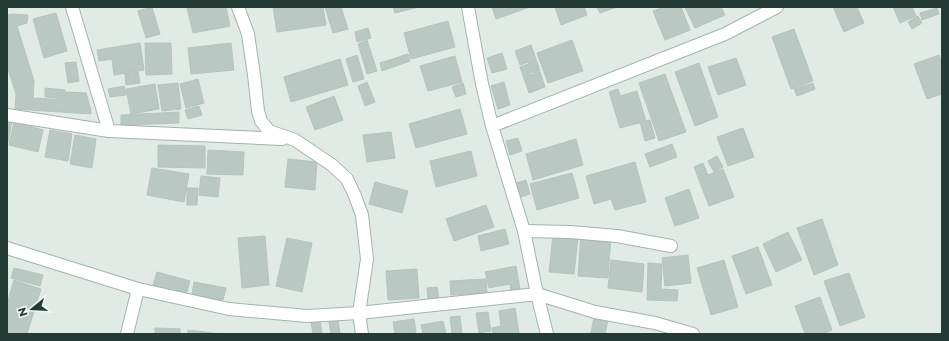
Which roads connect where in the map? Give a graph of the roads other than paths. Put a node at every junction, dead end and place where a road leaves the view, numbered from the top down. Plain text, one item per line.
1 (72, 7) edge
2 (238, 7) edge
3 (468, 7) edge
4 (778, 7) edge
5 (7, 115) edge
6 (492, 126) junction
7 (108, 131) junction
8 (295, 140) junction
9 (524, 231) junction
10 (671, 246) dead end
11 (7, 248) edge
12 (138, 289) junction
13 (537, 294) junction
14 (360, 314) junction
15 (128, 334) edge
16 (362, 334) edge
17 (547, 334) edge
18 (693, 334) edge

1 - 7 street
2 - 8 street
3 - 6 street
4 - 6 street
5 - 7 street
6 - 9 street
7 - 8 street
8 - 14 street
9 - 10 street
9 - 13 street
11 - 12 street
12 - 14 street
12 - 15 street
13 - 14 street
13 - 17 street
13 - 18 street
14 - 16 street

